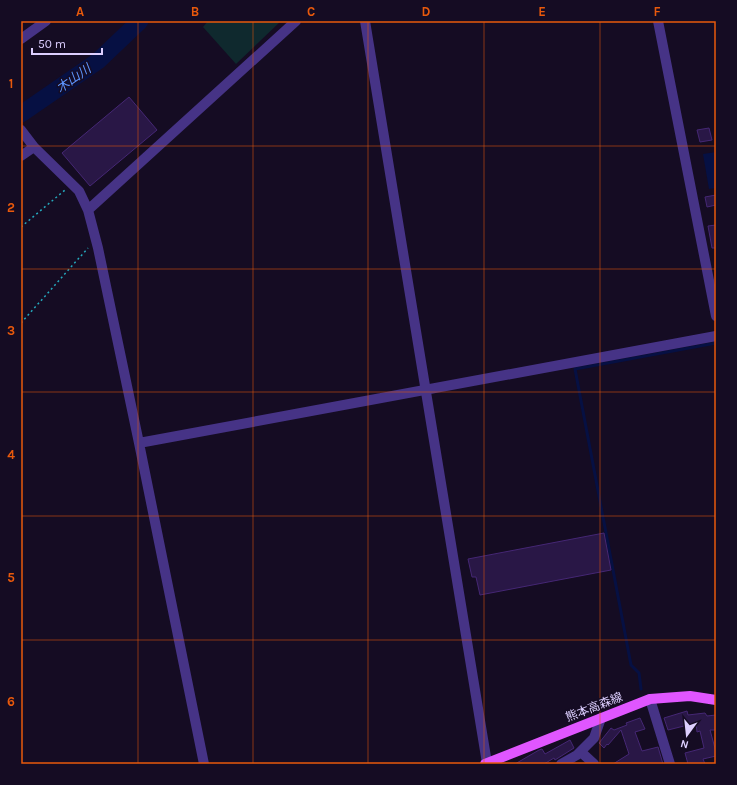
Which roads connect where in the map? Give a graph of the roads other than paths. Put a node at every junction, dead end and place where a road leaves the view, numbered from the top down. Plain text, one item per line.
1 (46, 21) edge
2 (296, 21) edge
3 (365, 21) edge
4 (658, 21) edge
5 (21, 39) edge
6 (21, 130) edge
7 (33, 146) junction
8 (21, 156) edge
9 (88, 210) junction
10 (716, 316) edge
11 (716, 336) edge
12 (426, 390) junction
13 (139, 443) junction
14 (650, 699) junction
15 (716, 700) edge
16 (601, 718) junction
17 (581, 752) junction
18 (204, 764) edge
19 (486, 764) edge
20 (561, 764) edge
21 (594, 764) edge
22 (670, 764) edge

1 - 5 street
2 - 9 street
3 - 12 street
4 - 10 street
6 - 7 street
7 - 8 street
7 - 9 street
9 - 13 street
11 - 12 street
12 - 13 street
12 - 19 street
13 - 18 street
14 - 15 main road, 熊本高森線
14 - 16 main road, 熊本高森線
14 - 22 street
16 - 17 street
16 - 19 main road, 熊本高森線
17 - 20 street
17 - 21 street

